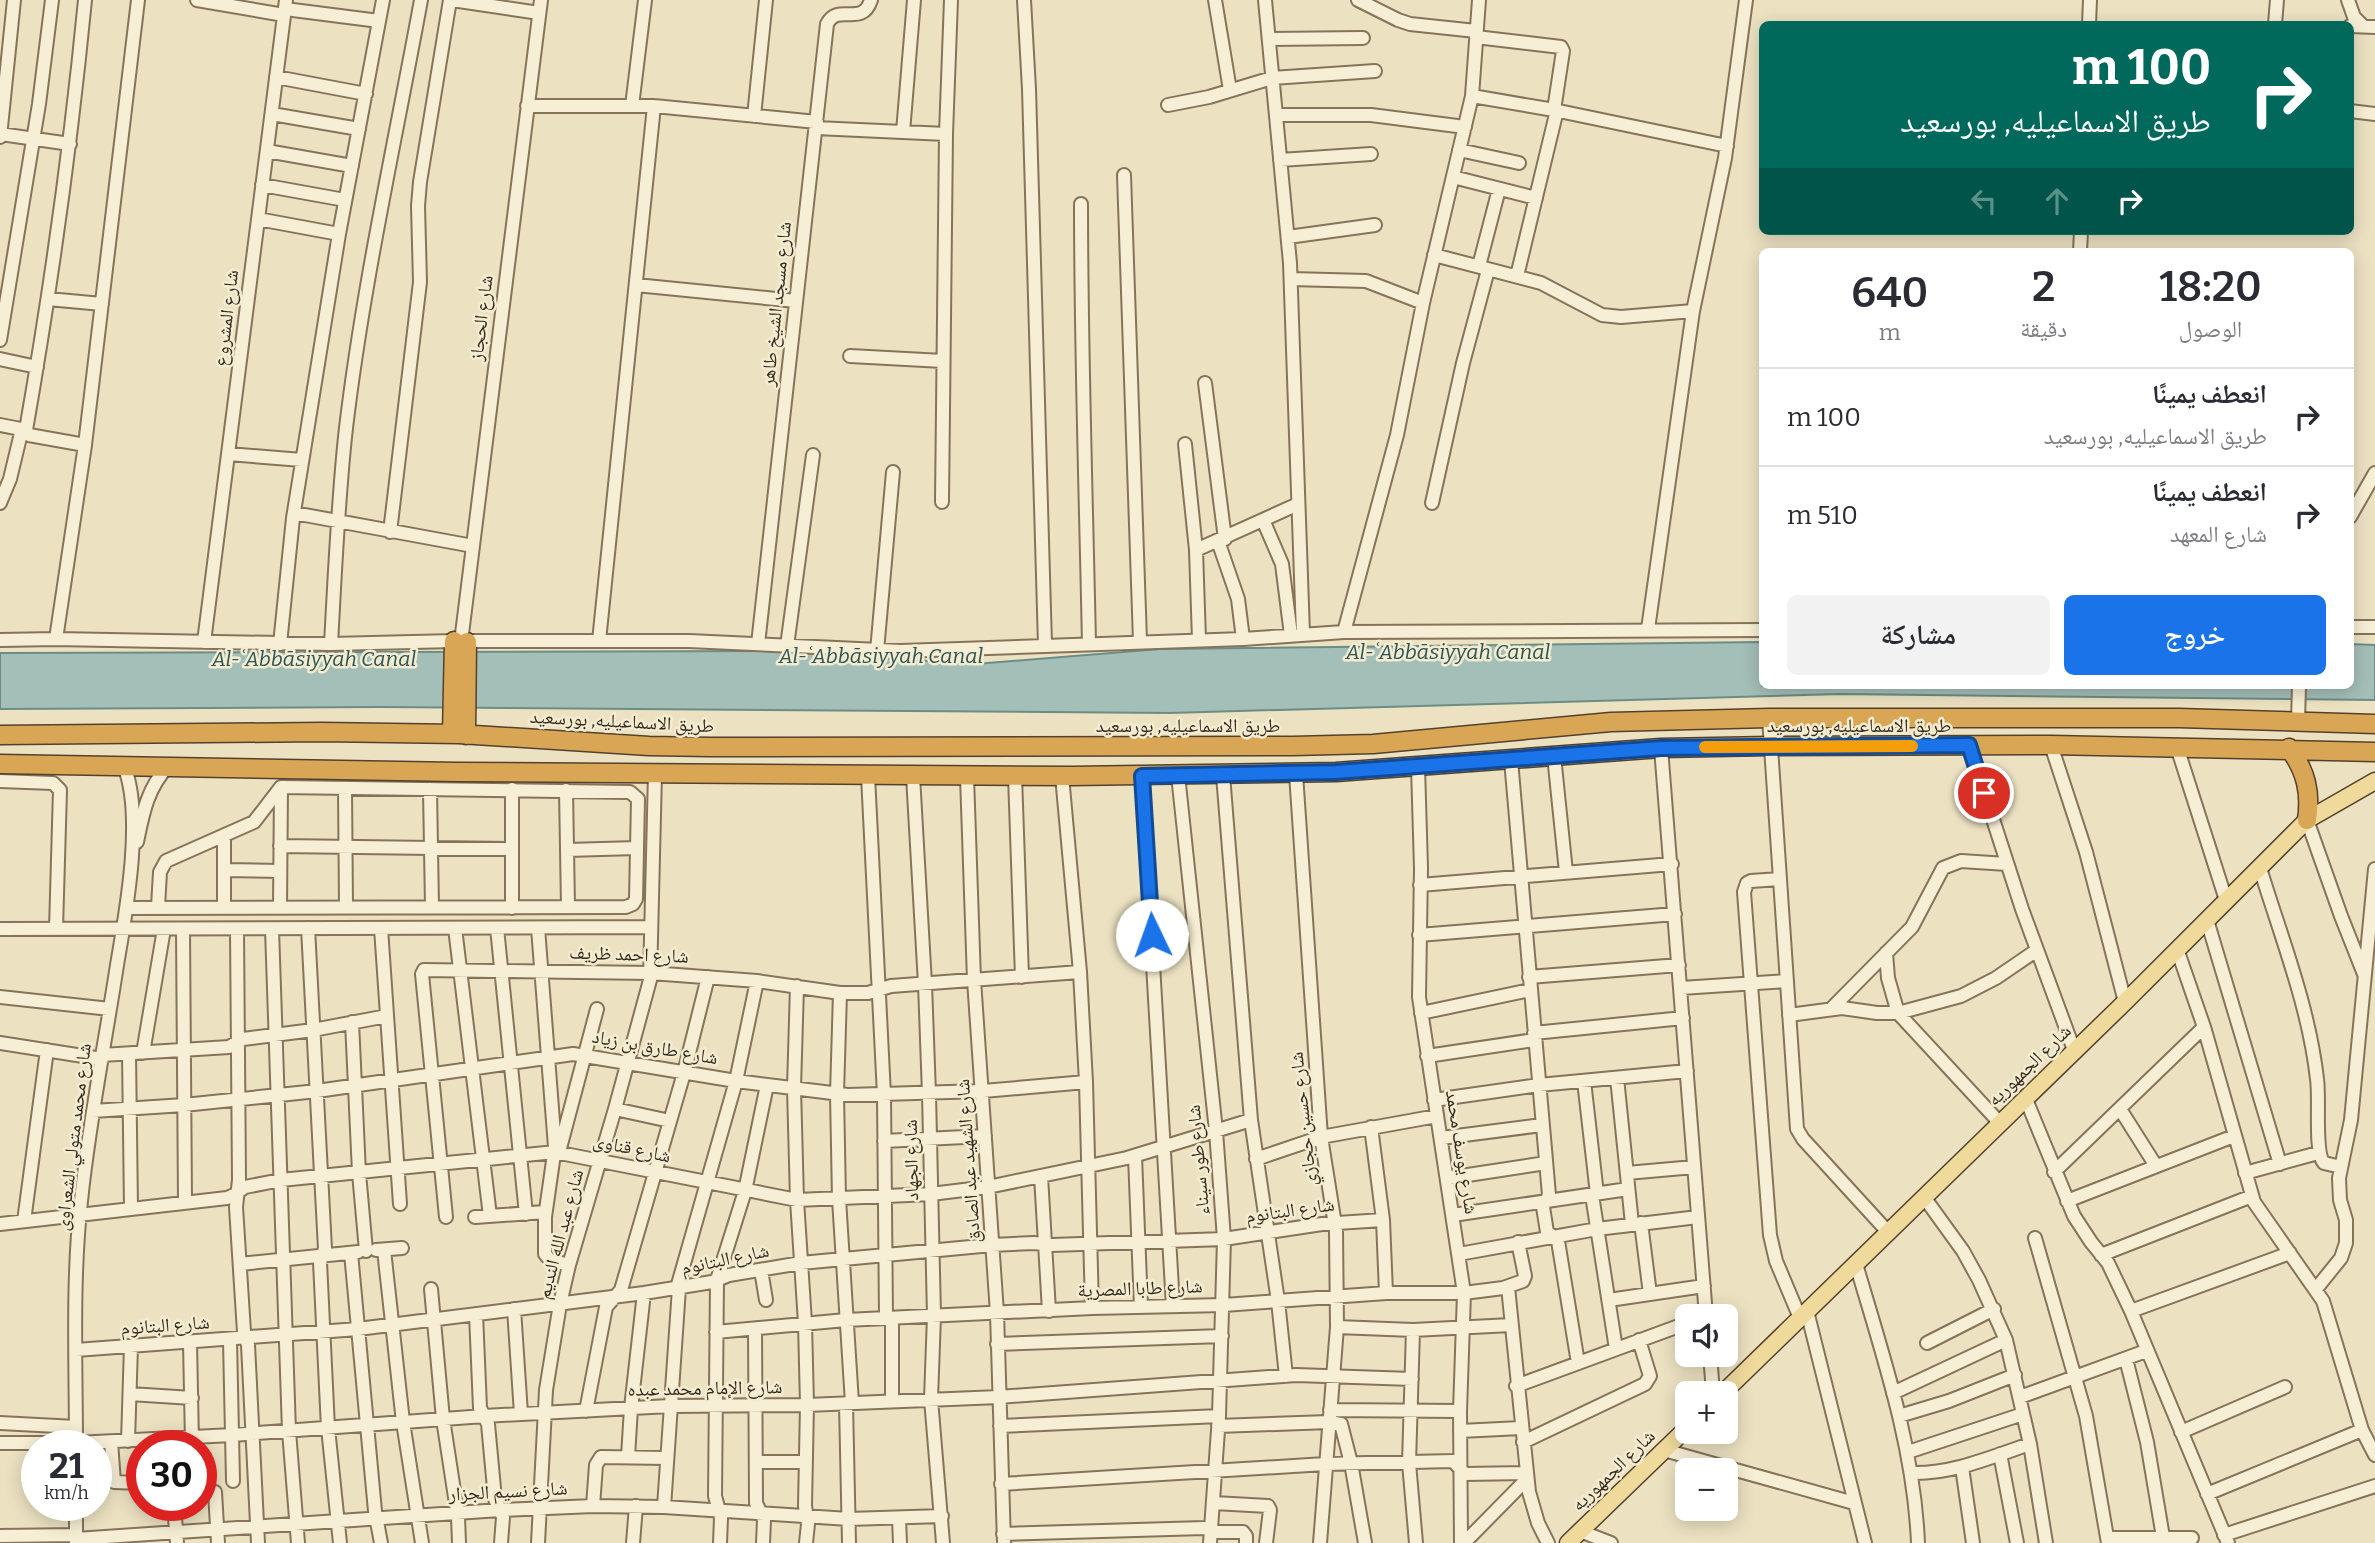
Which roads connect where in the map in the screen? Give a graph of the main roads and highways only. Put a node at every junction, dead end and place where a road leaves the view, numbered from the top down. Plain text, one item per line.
1 (461, 643) road end
2 (2375, 724) edge
3 (459, 725) junction
4 (1, 735) edge
5 (1030, 745) junction
6 (1074, 746) junction
7 (2289, 748) junction
8 (2375, 752) edge
9 (0, 764) edge
10 (1022, 776) junction
11 (1067, 776) junction
12 (2375, 781) edge
13 (2307, 820) junction
14 (1735, 1381) edge
15 (1675, 1439) edge
16 (1574, 1537) edge

1 - 3 highway
2 - 6 highway, طريق الاسماعيليه, بورسعيد
3 - 4 highway, طريق الاسماعيليه, بورسعيد
3 - 5 highway, طريق الاسماعيليه, بورسعيد
5 - 6 highway, طريق الاسماعيليه, بورسعيد
5 - 10 highway
6 - 11 highway
7 - 8 highway, طريق الاسماعيليه, بورسعيد
7 - 11 highway, طريق الاسماعيليه, بورسعيد
7 - 13 highway
9 - 10 highway, طريق الاسماعيليه, بورسعيد
10 - 11 highway, طريق الاسماعيليه, بورسعيد
12 - 13 main road, شارع الجمهوريه
13 - 14 main road, شارع الجمهوريه
15 - 16 main road, شارع الجمهوريه

